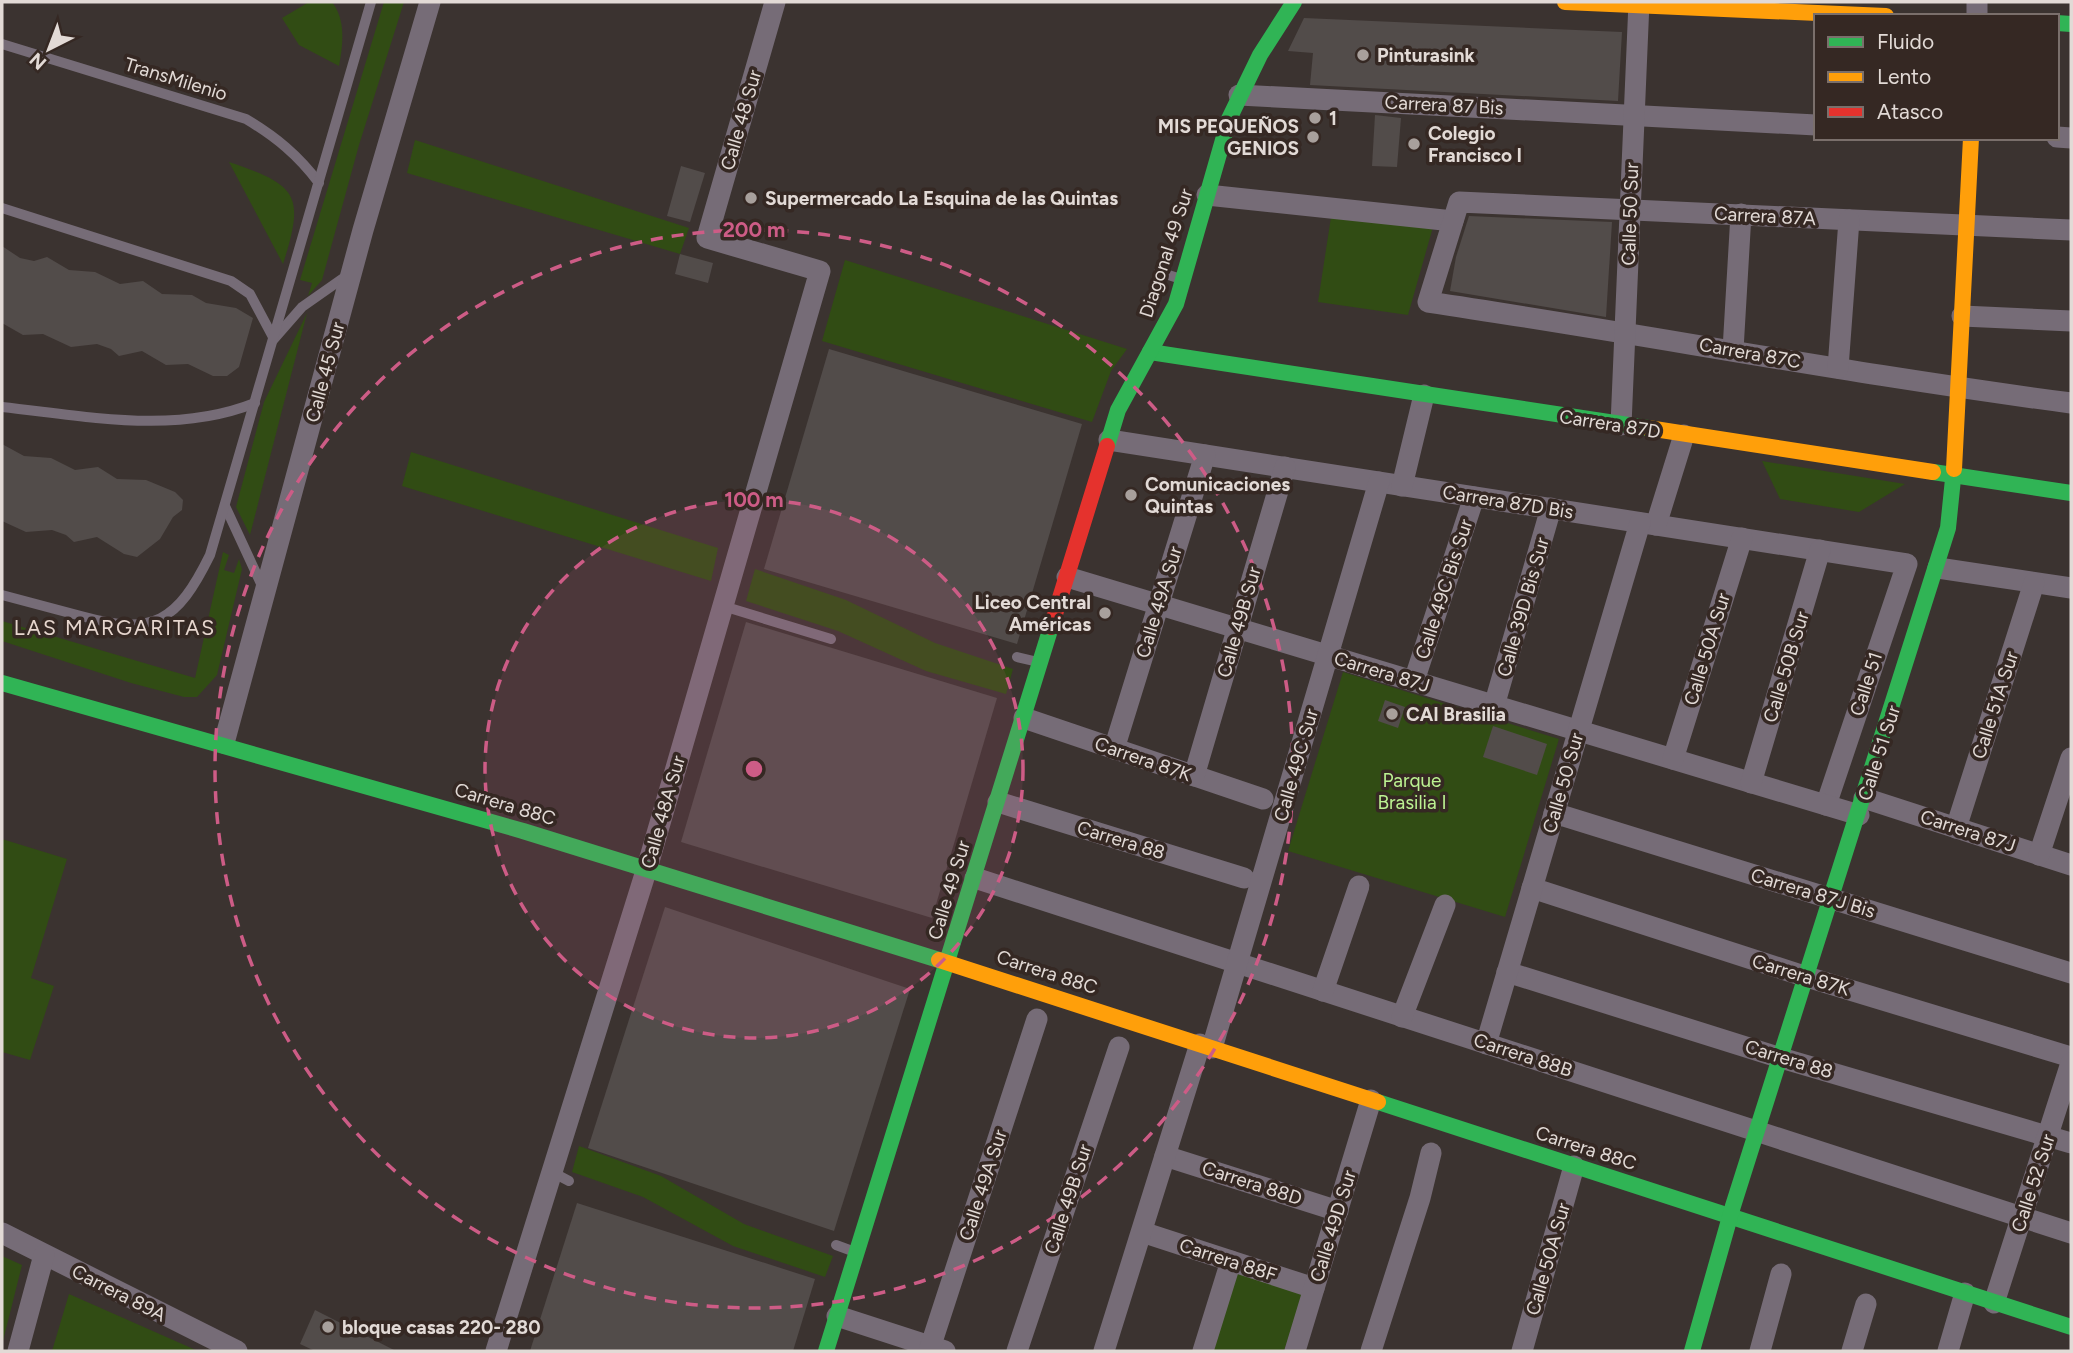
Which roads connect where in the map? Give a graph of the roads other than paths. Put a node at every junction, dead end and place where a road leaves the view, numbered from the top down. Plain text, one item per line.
1 (371, 2) edge
2 (430, 2) edge
3 (775, 2) edge
4 (1294, 2) edge
5 (1565, 2) edge
6 (1638, 3) edge
7 (1848, 14) edge
8 (2, 44) edge
9 (1239, 95) junction
10 (1634, 116) junction
11 (1814, 125) edge
12 (1971, 140) edge
13 (319, 183) junction
14 (1208, 195) junction
15 (2, 208) edge
16 (1630, 209) junction
17 (1456, 211) junction
18 (1741, 214) junction
19 (1849, 220) junction
20 (1967, 225) junction
21 (2071, 230) edge
22 (820, 271) joint
23 (352, 272) junction
24 (1159, 272) dead end
25 (1184, 280) junction
26 (1962, 316) junction
27 (2071, 321) edge
28 (1625, 331) junction
29 (274, 339) junction
30 (1733, 350) junction
31 (1150, 352) junction
32 (1838, 368) junction
33 (1959, 389) junction
34 (1424, 395) junction
35 (255, 403) junction
36 (2071, 403) edge
37 (2, 407) edge
38 (1621, 425) junction
39 (1684, 435) junction
40 (1109, 440) junction
41 (1205, 455) junction
42 (1284, 467) junction
43 (1954, 477) junction
44 (1379, 482) junction
45 (1402, 486) junction
46 (2071, 493) edge
47 (1474, 497) junction
48 (225, 506) junction
49 (1551, 509) junction
50 (1648, 524) junction
51 (1742, 538) junction
52 (1820, 550) junction
53 (1907, 564) joint
54 (1938, 569) junction
55 (1067, 577) junction
56 (2034, 583) junction
57 (2071, 588) edge
58 (266, 594) junction
59 (2, 595) edge
60 (1158, 605) junction
61 (723, 606) junction
62 (1237, 628) junction
63 (831, 639) dead end
64 (1328, 655) junction
65 (1017, 657) dead end
66 (1041, 662) junction
67 (1414, 681) junction
68 (2, 683) edge
69 (1494, 705) junction
70 (1024, 718) junction
71 (1578, 731) junction
72 (224, 743) junction
73 (1114, 749) junction
74 (2071, 758) edge
75 (1673, 759) junction
76 (1194, 776) junction
77 (1751, 783) junction
78 (1263, 799) dead end
79 (998, 802) junction
80 (1826, 805) junction
81 (1861, 806) junction
82 (1554, 813) junction
83 (1956, 828) junction
84 (2039, 855) junction
85 (2071, 865) edge
86 (647, 869) junction
87 (975, 878) junction
88 (1244, 878) dead end
89 (1359, 886) dead end
90 (1532, 888) junction
91 (1832, 899) junction
92 (1445, 905) dead end
93 (949, 962) junction
94 (1237, 963) junction
95 (1507, 972) junction
96 (2071, 974) edge
97 (1807, 977) junction
98 (1323, 991) junction
99 (1402, 1017) junction
100 (1037, 1018) dead end
101 (1486, 1044) junction
102 (1206, 1046) junction
103 (1119, 1047) dead end
104 (2071, 1056) edge
105 (1781, 1058) junction
106 (2071, 1063) edge
107 (1371, 1100) junction
108 (1758, 1131) junction
109 (2048, 1135) junction
110 (2071, 1143) edge
111 (1431, 1153) dead end
112 (1165, 1156) junction
113 (1574, 1166) junction
114 (1338, 1211) junction
115 (2022, 1216) junction
116 (1730, 1217) junction
117 (1142, 1232) junction
118 (2, 1233) edge
119 (2071, 1233) edge
120 (836, 1245) dead end
121 (857, 1253) junction
122 (44, 1255) junction
123 (1231, 1261) junction
124 (1782, 1274) dead end
125 (1314, 1288) junction
126 (1965, 1293) junction
127 (1994, 1303) junction
128 (1866, 1304) dead end
129 (837, 1316) junction
130 (2071, 1327) edge
131 (935, 1350) edge
132 (18, 1351) edge
133 (237, 1351) edge
134 (496, 1351) edge
135 (826, 1351) edge
136 (1017, 1351) edge
137 (1104, 1351) edge
138 (1203, 1351) edge
139 (1295, 1351) edge
140 (1371, 1351) edge
141 (1522, 1351) edge
142 (1692, 1351) edge
143 (1760, 1351) edge
144 (1852, 1351) edge
145 (1948, 1351) edge

1 - 13 lane
2 - 23 street, Calle 45 Sur
3 - 22 street, Calle 48 Sur
4 - 9 street, Diagonal 49 Sur
5 - 6 street
6 - 7 street
6 - 10 street, Calle 50 Sur
8 - 13 lane, TransMilenio
9 - 10 street, Carrera 87 Bis
9 - 14 street, Diagonal 49 Sur
10 - 11 street, Carrera 87 Bis
10 - 16 street, Calle 50 Sur
12 - 20 street, Calle 51 Sur
13 - 29 lane
14 - 17 street, Carrera 87A
14 - 25 street, Diagonal 49 Sur
15 - 29 lane
16 - 17 street, Carrera 87A
16 - 18 street, Carrera 87A
16 - 28 street, Calle 50 Sur
17 - 28 street, Carrera 87C
18 - 19 street, Carrera 87A
18 - 30 street
19 - 20 street, Carrera 87A
19 - 32 street
20 - 21 street, Carrera 87A
20 - 26 street, Calle 51 Sur
22 - 61 street, Calle 48A Sur
23 - 29 lane
23 - 58 street, Calle 45 Sur
24 - 25 lane
25 - 31 street, Diagonal 49 Sur
26 - 27 street
26 - 33 street, Calle 51 Sur
28 - 30 street, Carrera 87C
28 - 38 street, Calle 50 Sur
29 - 35 lane
30 - 32 street, Carrera 87C
31 - 34 street, Carrera 87D
31 - 40 street, Diagonal 49 Sur
32 - 33 street, Carrera 87C
33 - 36 street, Carrera 87C
33 - 43 street, Calle 51 Sur
34 - 38 street, Carrera 87D
34 - 45 street
35 - 37 lane
35 - 48 lane
38 - 39 street, Carrera 87D
39 - 43 street, Carrera 87D
39 - 50 street, Calle 50 Sur
40 - 41 street, Carrera 87D Bis
40 - 55 street, Calle 49 Sur
41 - 42 street, Carrera 87D Bis
41 - 60 street, Calle 49A Sur
42 - 44 street, Carrera 87D Bis
42 - 62 street, Calle 49B Sur
43 - 46 street, Carrera 87D
43 - 54 street, Calle 51 Sur
44 - 45 street, Carrera 87D Bis
44 - 64 street, Calle 49C Sur
45 - 47 street, Carrera 87D Bis
47 - 49 street, Carrera 87D Bis
47 - 67 street, Calle 49C Bis Sur
48 - 58 lane
48 - 59 lane
49 - 50 street, Carrera 87D Bis
49 - 69 street, Calle 39D Bis Sur
50 - 51 street, Carrera 87D Bis
50 - 71 street, Calle 50 Sur
51 - 52 street, Carrera 87D Bis
51 - 75 street, Calle 50A Sur
52 - 53 street, Carrera 87D Bis
52 - 77 street, Calle 50B Sur
53 - 80 street, Calle 51
54 - 56 street
54 - 81 street, Calle 51 Sur
55 - 60 street, Carrera 87J
55 - 66 street, Calle 49 Sur
56 - 57 street
56 - 83 street, Calle 51A Sur
58 - 72 street, Calle 45 Sur
60 - 62 street, Carrera 87J
60 - 73 street, Calle 49A Sur
61 - 63 lane
61 - 86 street, Calle 48A Sur
62 - 64 street, Carrera 87J
62 - 76 street, Calle 49B Sur
64 - 67 street, Carrera 87J
64 - 94 street, Calle 49C Sur
65 - 66 lane
66 - 70 street, Calle 49 Sur
67 - 69 street, Carrera 87J
68 - 72 street, Carrera 88C
69 - 71 street, Carrera 87J
70 - 73 street, Carrera 87K
70 - 79 street, Calle 49 Sur
71 - 75 street, Carrera 87J
71 - 82 street, Calle 50 Sur
72 - 86 street, Carrera 88C
73 - 76 street, Carrera 87K
74 - 84 street
75 - 77 street, Carrera 87J
76 - 78 street, Carrera 87K
77 - 80 street, Carrera 87J
79 - 87 street, Calle 49 Sur
79 - 88 street, Carrera 88
80 - 81 street, Carrera 87J
81 - 83 street, Carrera 87J
81 - 91 street, Calle 51 Sur
82 - 90 street, Calle 50 Sur
82 - 91 street, Carrera 87J Bis
83 - 84 street, Carrera 87J
84 - 85 street, Carrera 87J
86 - 93 street, Carrera 88C
86 - 134 street, Calle 48A Sur
87 - 93 street, Calle 49 Sur
87 - 94 street, Carrera 88B
89 - 98 street
90 - 95 street, Calle 50 Sur
90 - 97 street, Carrera 87K
91 - 96 street, Carrera 87J Bis
91 - 97 street, Calle 51 Sur
92 - 99 street
93 - 102 street, Carrera 88C
93 - 121 street, Calle 49 Sur
94 - 98 street, Carrera 88B
94 - 102 street, Calle 49C Sur
95 - 101 street, Calle 50 Sur
95 - 105 street, Carrera 88
97 - 104 street, Carrera 87K
97 - 105 street, Calle 51 Sur
98 - 99 street, Carrera 88B
99 - 101 street, Carrera 88B
100 - 131 street, Calle 49A Sur
101 - 108 street, Carrera 88B
102 - 107 street, Carrera 88C
102 - 112 street, Calle 49C Sur
103 - 136 street, Calle 49B Sur
105 - 108 street, Calle 51 Sur
105 - 109 street, Carrera 88
106 - 109 street, Calle 52 Sur
107 - 113 street, Carrera 88C
107 - 114 street, Calle 49D Sur
108 - 115 street, Carrera 88B
108 - 116 street, Calle 51 Sur
109 - 110 street, Carrera 88
109 - 115 street, Calle 52 Sur
111 - 140 street
112 - 114 street, Carrera 88D
112 - 117 street, Calle 49C Sur
113 - 116 street, Carrera 88C
113 - 141 street, Calle 50A Sur
114 - 125 street, Calle 49D Sur
115 - 119 street, Carrera 88B
115 - 127 street, Calle 52 Sur
116 - 126 street, Carrera 88C
116 - 142 street, Calle 51 Sur
117 - 123 street, Carrera 88F
117 - 137 street, Calle 49C Sur
118 - 122 street, Carrera 89A
120 - 121 lane
121 - 129 street, Calle 49 Sur
122 - 132 street
122 - 133 street, Carrera 89A
123 - 125 street, Carrera 88F
123 - 138 street
124 - 143 street
125 - 139 street, Calle 49D Sur
126 - 127 street, Carrera 88C
126 - 145 street
127 - 130 street, Carrera 88C
128 - 144 street
129 - 131 street
129 - 135 street, Calle 49 Sur

